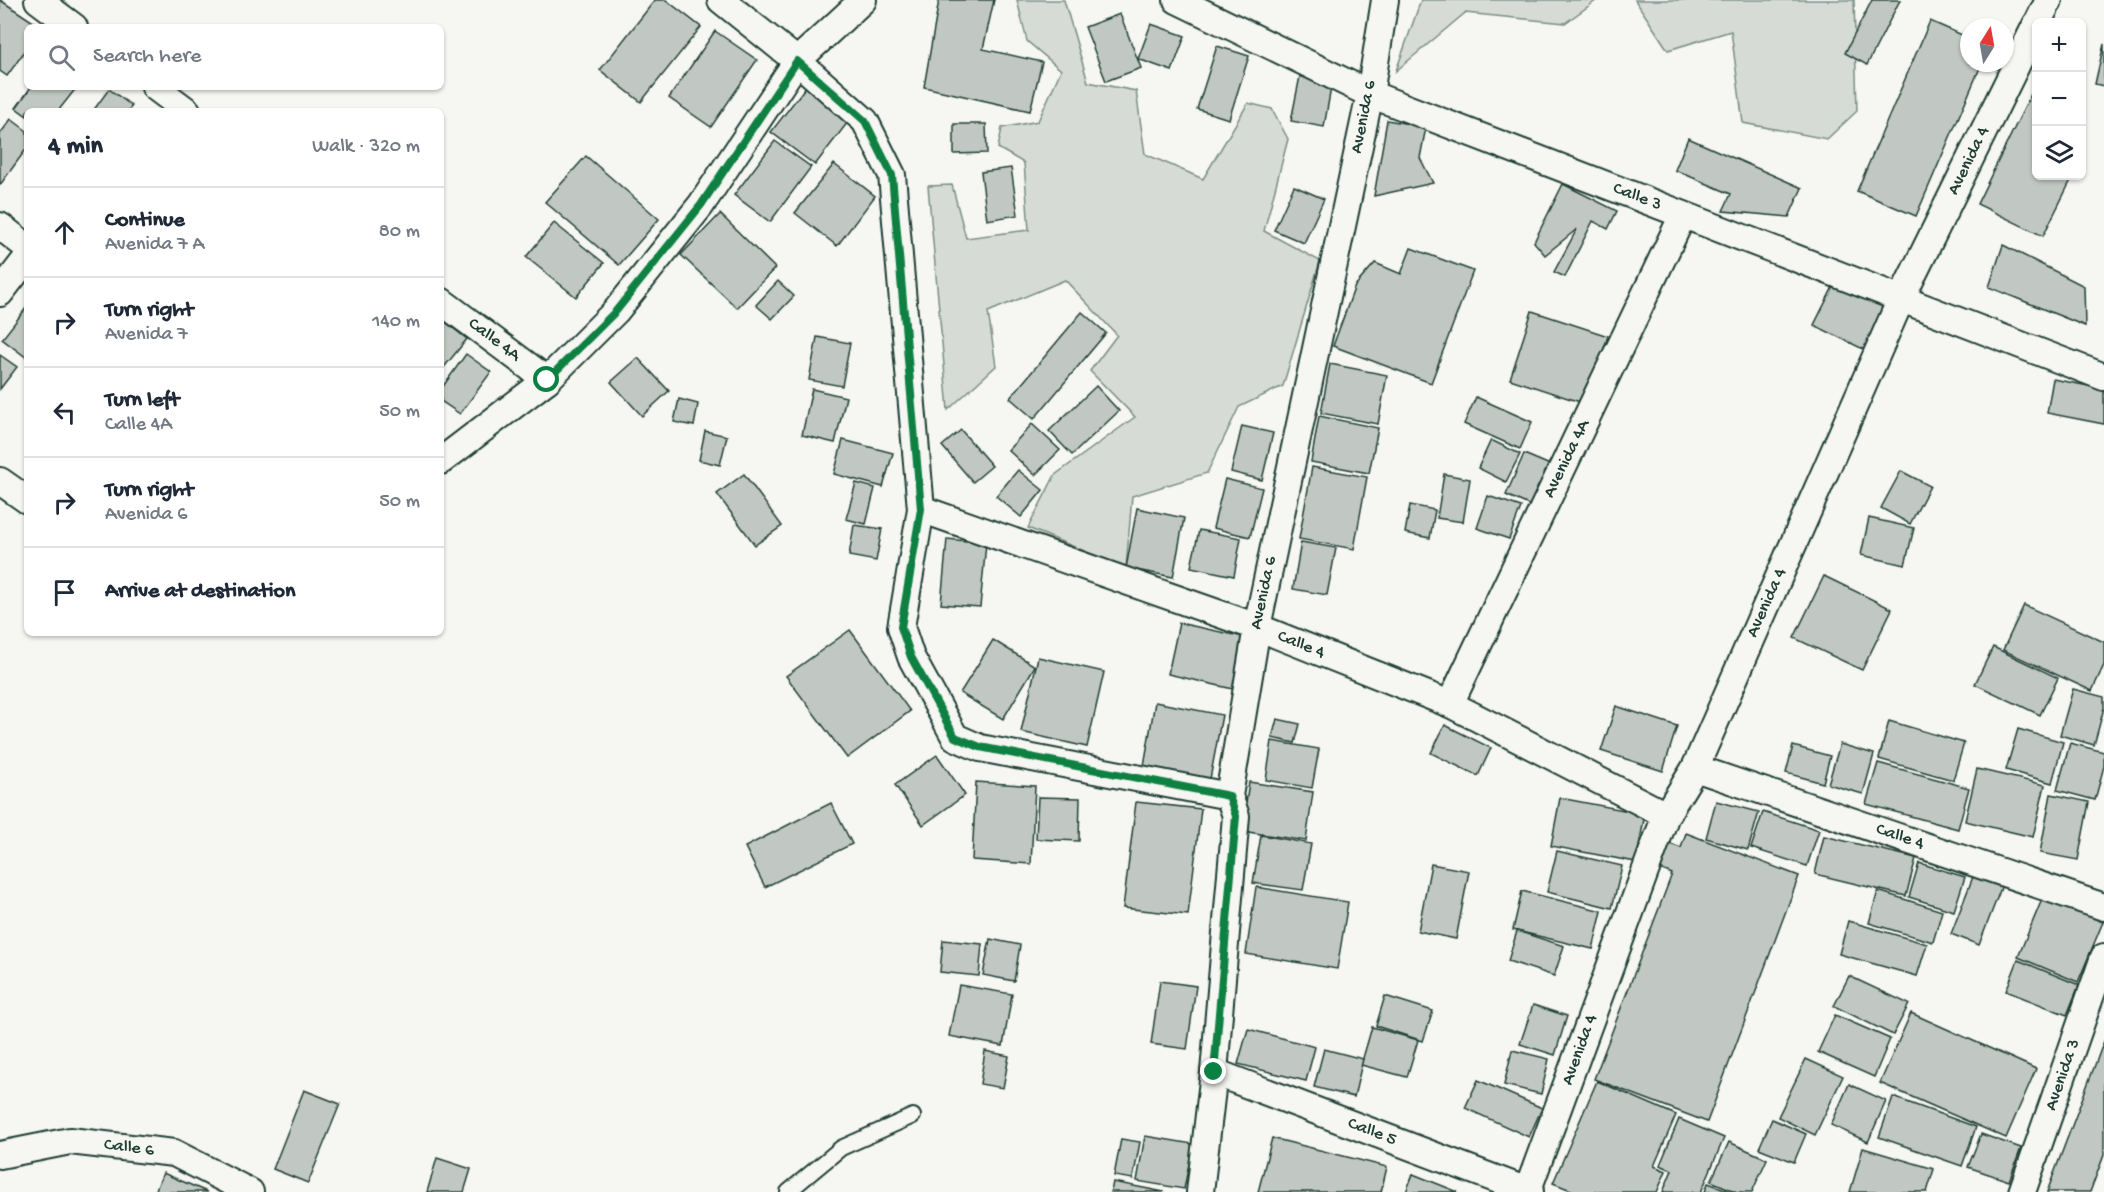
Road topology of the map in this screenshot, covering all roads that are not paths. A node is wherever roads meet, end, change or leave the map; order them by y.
1 (38, 0) edge
2 (721, 0) edge
3 (863, 0) edge
4 (1177, 0) edge
5 (1385, 0) edge
6 (2049, 0) edge
7 (2040, 18) edge
8 (70, 24) edge
9 (2032, 34) edge
10 (797, 61) junction
11 (1370, 94) junction
12 (156, 97) edge
13 (180, 108) edge
14 (1683, 215) junction
15 (0, 226) edge
16 (24, 245) edge
17 (24, 262) edge
18 (0, 293) edge
19 (1901, 298) junction
20 (444, 303) edge
21 (2104, 377) edge
22 (547, 380) junction
23 (444, 459) edge
24 (0, 481) edge
25 (24, 498) edge
26 (921, 509) junction
27 (1257, 627) junction
28 (1450, 704) junction
29 (1695, 768) junction
30 (1229, 796) junction
31 (1666, 815) junction
32 (2104, 907) edge
33 (2104, 957) edge
34 (1214, 1072) junction
35 (913, 1116) dead end
36 (0, 1155) edge
37 (240, 1190) edge
38 (788, 1192) edge
39 (1200, 1192) edge
40 (1528, 1192) edge
41 (2022, 1192) edge

1 - 8 street
2 - 10 street
3 - 10 street
4 - 11 street, Calle 3
5 - 11 street, Avenida 6
6 - 7 street, Avenida 4
9 - 19 street, Avenida 4
10 - 22 street
10 - 26 street
11 - 14 street, Calle 3
11 - 27 street, Avenida 6
12 - 13 street
14 - 19 street, Calle 3
14 - 28 street, Avenida 4A
15 - 16 street
17 - 18 street
19 - 21 street, Calle 3
19 - 29 street, Avenida 4
20 - 22 street, Calle 4A
22 - 23 street
24 - 25 street
26 - 27 street, Calle 4
26 - 30 street
27 - 28 street, Calle 4
27 - 30 street, Avenida 6
28 - 31 street, Calle 4
29 - 31 street, Avenida 4
29 - 32 street, Calle 4
30 - 34 street, Avenida 6
31 - 40 street, Avenida 4
33 - 41 street, Avenida 3
34 - 39 street, Avenida 6
34 - 40 street, Calle 5
35 - 38 lane
36 - 37 street, Calle 6

